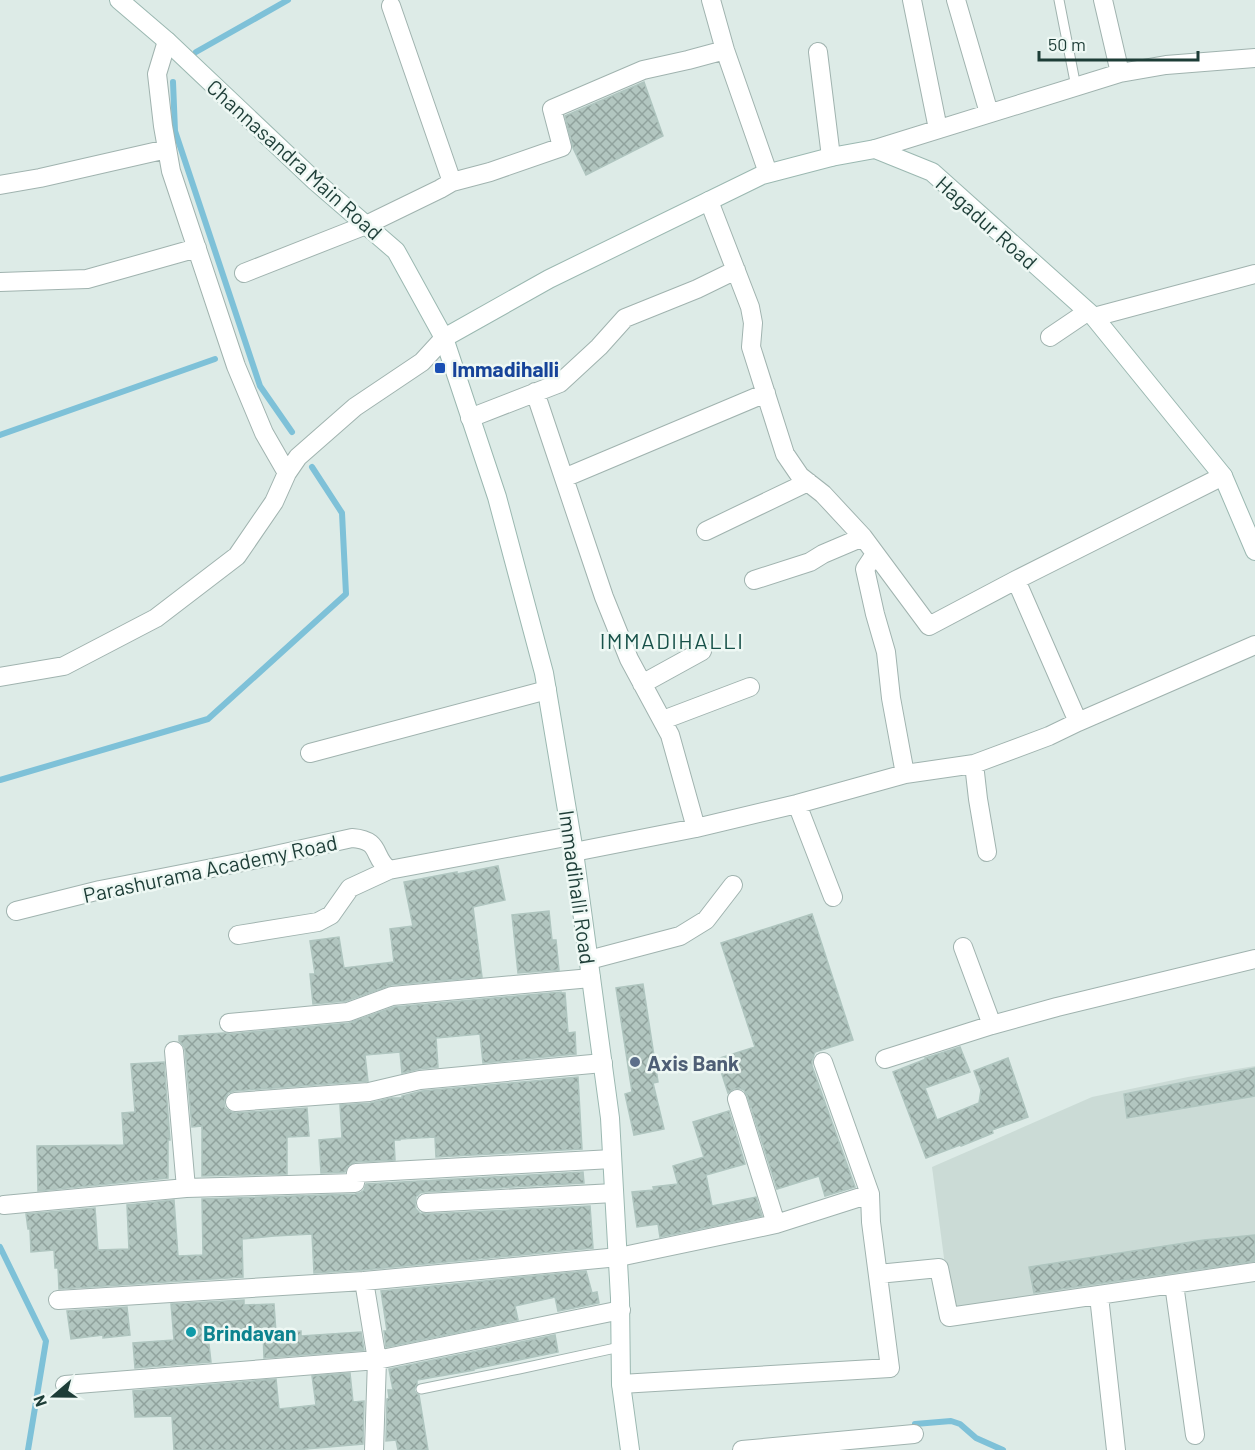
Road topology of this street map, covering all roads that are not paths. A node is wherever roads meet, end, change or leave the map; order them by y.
1 (119, 0) edge
2 (711, 0) edge
3 (912, 0) edge
4 (956, 0) edge
5 (1059, 0) edge
6 (1103, 0) edge
7 (391, 6) dead end
8 (167, 41) junction
9 (725, 50) junction
10 (818, 52) dead end
11 (1255, 58) edge
12 (1120, 73) junction
13 (1076, 87) junction
14 (989, 114) junction
15 (939, 129) junction
16 (167, 149) junction
17 (875, 149) junction
18 (831, 157) junction
19 (768, 173) junction
20 (452, 182) junction
21 (0, 185) edge
22 (709, 201) junction
23 (366, 225) junction
24 (197, 248) junction
25 (736, 270) junction
26 (244, 273) dead end
27 (1255, 274) edge
28 (0, 282) edge
29 (1090, 315) junction
30 (1050, 337) dead end
31 (444, 338) junction
32 (535, 392) junction
33 (766, 393) junction
34 (470, 418) junction
35 (287, 473) junction
36 (1223, 476) junction
37 (564, 478) junction
38 (808, 482) junction
39 (706, 531) dead end
40 (863, 537) junction
41 (1254, 545) edge
42 (875, 554) junction
43 (754, 580) dead end
44 (1016, 580) junction
45 (1255, 645) edge
46 (702, 651) dead end
47 (0, 677) edge
48 (642, 684) junction
49 (750, 687) dead end
50 (546, 690) junction
51 (663, 720) junction
52 (1078, 722) junction
53 (310, 753) dead end
54 (974, 764) junction
55 (905, 774) junction
56 (797, 804) junction
57 (696, 828) junction
58 (573, 844) junction
59 (987, 852) dead end
60 (389, 870) junction
61 (733, 885) dead end
62 (833, 897) dead end
63 (16, 911) dead end
64 (238, 935) dead end
65 (963, 947) dead end
66 (1255, 959) edge
67 (590, 969) junction
68 (229, 1023) dead end
69 (992, 1025) junction
70 (174, 1051) dead end
71 (885, 1059) dead end
72 (822, 1062) dead end
73 (603, 1063) junction
74 (737, 1100) dead end
75 (235, 1102) dead end
76 (612, 1159) junction
77 (186, 1188) junction
78 (614, 1193) junction
79 (870, 1194) junction
80 (426, 1203) dead end
81 (4, 1205) dead end
82 (776, 1224) junction
83 (618, 1257) junction
84 (1255, 1272) edge
85 (878, 1274) junction
86 (364, 1281) junction
87 (1174, 1284) junction
88 (1099, 1296) junction
89 (58, 1300) dead end
90 (621, 1310) junction
91 (620, 1347) junction
92 (377, 1360) junction
93 (621, 1384) junction
94 (65, 1385) dead end
95 (421, 1389) dead end
96 (914, 1434) dead end
97 (1196, 1435) dead end
98 (368, 1450) edge
99 (630, 1450) edge
100 (742, 1450) edge
101 (1116, 1450) edge

1 - 8 street, Channasandra Main Road
2 - 9 street
3 - 15 street
4 - 14 street
5 - 13 lane
6 - 12 street
7 - 20 street
8 - 16 street
8 - 23 street, Channasandra Main Road
9 - 19 street
9 - 20 street
10 - 18 street
11 - 12 street
12 - 13 street
13 - 14 street
14 - 15 street
15 - 17 street
16 - 21 street
16 - 24 street
17 - 18 street
17 - 29 street, Hagadur Road
18 - 19 street
19 - 22 street
20 - 23 street
22 - 25 street
22 - 31 street
23 - 26 street
23 - 31 street, Channasandra Main Road
24 - 28 street
24 - 35 street
25 - 32 street
25 - 33 street
27 - 29 street
29 - 30 street
29 - 36 street, Hagadur Road
31 - 34 street, Immadihalli Road
31 - 35 street
32 - 34 street
32 - 37 street
33 - 37 street
33 - 38 street
34 - 50 street, Immadihalli Road
35 - 47 street
36 - 41 street, Hagadur Road
36 - 44 street
37 - 48 street
38 - 39 street
38 - 40 street
40 - 42 street
40 - 43 street
42 - 44 street
42 - 55 street
44 - 52 street
45 - 52 street
46 - 48 street
48 - 51 street
49 - 51 street
50 - 53 street
50 - 58 street, Immadihalli Road
51 - 57 street
52 - 54 street
54 - 55 street
54 - 59 street
55 - 56 street
56 - 57 street
56 - 62 street
57 - 58 street
58 - 60 street
58 - 67 street, Immadihalli Road
60 - 63 street, Parashurama Academy Road
60 - 64 street
61 - 67 street
65 - 69 street
66 - 69 street
67 - 68 street
67 - 73 street, Immadihalli Road
69 - 71 street
70 - 77 street
72 - 79 street
73 - 75 street
73 - 76 street, Immadihalli Road
74 - 82 street
76 - 77 street
76 - 78 street, Immadihalli Road
77 - 81 street
78 - 80 street
78 - 83 street, Immadihalli Road
79 - 82 street
79 - 85 street
82 - 83 street
83 - 86 street
83 - 90 street, Immadihalli Road
84 - 87 street
85 - 88 street
85 - 93 street
86 - 89 street
86 - 92 street
87 - 88 street
87 - 97 street
88 - 101 street
90 - 91 street, Immadihalli Road
90 - 92 street
91 - 93 street, Immadihalli Road
91 - 95 lane
92 - 94 street
92 - 98 street
93 - 99 street, Immadihalli Road
96 - 100 street

